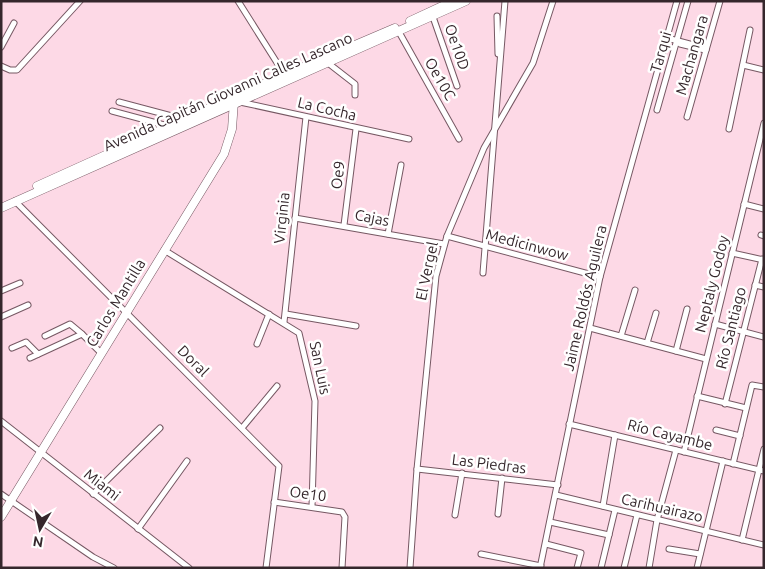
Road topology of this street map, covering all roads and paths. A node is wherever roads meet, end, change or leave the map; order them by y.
1 (80, 1) edge
2 (238, 1) edge
3 (453, 1) edge
4 (466, 1) edge
5 (505, 1) edge
6 (554, 1) edge
7 (677, 1) edge
8 (688, 1) edge
9 (720, 1) edge
10 (496, 16) dead end
11 (433, 17) junction
12 (14, 23) dead end
13 (750, 30) dead end
14 (399, 32) junction
15 (667, 38) junction
16 (677, 41) junction
17 (1, 47) edge
18 (706, 50) junction
19 (328, 63) junction
20 (743, 65) junction
21 (1, 66) edge
22 (764, 70) edge
23 (286, 77) junction
24 (457, 86) dead end
25 (355, 95) dead end
26 (236, 101) junction
27 (119, 102) dead end
28 (657, 110) dead end
29 (112, 111) dead end
30 (306, 117) junction
31 (687, 117) dead end
32 (183, 120) junction
33 (499, 122) junction
34 (764, 123) edge
35 (168, 126) junction
36 (356, 129) junction
37 (729, 129) dead end
38 (459, 139) dead end
39 (409, 140) dead end
40 (761, 144) edge
41 (401, 165) dead end
42 (15, 201) junction
43 (1, 202) edge
44 (744, 204) junction
45 (1, 208) edge
46 (764, 209) edge
47 (295, 218) junction
48 (344, 225) junction
49 (388, 234) junction
50 (447, 236) junction
51 (444, 244) junction
52 (164, 250) junction
53 (732, 254) junction
54 (763, 259) edge
55 (483, 273) dead end
56 (600, 277) junction
57 (20, 283) dead end
58 (755, 285) junction
59 (764, 287) edge
60 (635, 290) dead end
61 (1, 291) edge
62 (28, 305) dead end
63 (688, 309) dead end
64 (126, 312) junction
65 (656, 313) dead end
66 (269, 314) junction
67 (286, 314) junction
68 (1, 317) edge
69 (284, 322) junction
70 (715, 324) junction
71 (356, 326) dead end
72 (590, 328) junction
73 (743, 332) junction
74 (82, 334) junction
75 (45, 336) dead end
76 (621, 336) junction
77 (764, 337) edge
78 (647, 343) junction
79 (257, 344) dead end
80 (12, 348) dead end
81 (676, 351) junction
82 (101, 353) junction
83 (38, 354) junction
84 (30, 358) dead end
85 (706, 360) junction
86 (277, 386) dead end
87 (764, 387) edge
88 (697, 396) junction
89 (725, 404) junction
90 (746, 408) junction
91 (1, 421) edge
92 (570, 424) junction
93 (160, 428) dead end
94 (242, 428) junction
95 (716, 430) dead end
96 (616, 435) junction
97 (740, 436) junction
98 (764, 449) edge
99 (676, 450) junction
100 (684, 452) junction
101 (40, 454) junction
102 (186, 460) dead end
103 (723, 461) junction
104 (733, 464) junction
105 (417, 469) junction
106 (761, 471) edge
107 (462, 473) junction
108 (502, 478) junction
109 (558, 485) junction
110 (1, 494) edge
111 (93, 494) junction
112 (556, 495) junction
113 (11, 502) junction
114 (274, 502) junction
115 (312, 506) junction
116 (602, 506) junction
117 (615, 510) junction
118 (498, 514) dead end
119 (637, 515) junction
120 (455, 516) dead end
121 (1, 517) edge
122 (658, 520) junction
123 (550, 522) junction
124 (138, 529) junction
125 (706, 531) junction
126 (609, 535) junction
127 (742, 540) junction
128 (546, 544) junction
129 (764, 545) edge
130 (669, 549) dead end
131 (481, 554) dead end
132 (700, 554) junction
133 (540, 567) edge
134 (114, 568) edge
135 (189, 568) edge
136 (266, 568) edge
137 (342, 568) edge
138 (410, 568) edge
139 (577, 568) edge
140 (601, 568) edge
141 (624, 568) edge
142 (649, 568) edge
143 (697, 568) edge

1 - 21 street
2 - 23 street
3 - 23 main road, Avenida Capitán Giovanni Calles Lascano
4 - 11 main road, Avenida Capitán Giovanni Calles Lascano
5 - 55 street
6 - 33 street, El Vergel
7 - 15 street, Jaime Roldós Aguilera
8 - 16 street, Tarqui
9 - 18 street, Machangara
10 - 33 street
11 - 14 main road, Avenida Capitán Giovanni Calles Lascano
11 - 24 street, Oe10D
12 - 17 street
13 - 20 street
14 - 19 main road, Avenida Capitán Giovanni Calles Lascano
14 - 38 street, Oe10C
15 - 16 street
15 - 56 street, Jaime Roldós Aguilera
16 - 18 street
16 - 28 street, Tarqui
18 - 31 street, Machangara
19 - 23 main road, Avenida Capitán Giovanni Calles Lascano
19 - 25 street
20 - 22 street
20 - 37 street
23 - 26 main road, Avenida Capitán Giovanni Calles Lascano
26 - 30 street, La Cocha
26 - 32 main road, Avenida Capitán Giovanni Calles Lascano
26 - 42 main road, Avenida Capitán Giovanni Calles Lascano
26 - 52 main road, Carlos Mantilla
27 - 32 street
29 - 35 street
30 - 36 street, La Cocha
30 - 47 street, Virginia
32 - 35 main road, Avenida Capitán Giovanni Calles Lascano
33 - 50 street, El Vergel
34 - 40 street, Neptaly Godoy
35 - 43 main road, Avenida Capitán Giovanni Calles Lascano
36 - 39 street, La Cocha
36 - 48 street, Oe9
40 - 44 street, Neptaly Godoy
41 - 49 street
42 - 45 main road, Avenida Capitán Giovanni Calles Lascano
42 - 64 street, Doral
44 - 46 street
44 - 53 street, Neptaly Godoy
47 - 48 street, Cajas
47 - 67 street, Virginia
48 - 49 street, Cajas
49 - 51 street, Cajas
50 - 51 street, El Vergel
50 - 56 street, Medicinwow
51 - 105 street, El Vergel
52 - 64 main road, Carlos Mantilla
52 - 66 street, San Luis
53 - 54 street
53 - 70 street, Neptaly Godoy
54 - 58 street, Río Santiago
56 - 72 street, Jaime Roldós Aguilera
57 - 61 street
58 - 59 street
58 - 73 street, Río Santiago
60 - 76 street
62 - 68 street
63 - 81 street
64 - 82 main road, Carlos Mantilla
64 - 94 street, Doral
65 - 78 street
66 - 69 street, San Luis
66 - 79 street
67 - 69 street, Virginia
67 - 71 street
69 - 115 street, San Luis
70 - 73 street
70 - 85 street, Neptaly Godoy
72 - 76 street
72 - 92 street, Jaime Roldós Aguilera
73 - 77 street
73 - 89 street, Río Santiago
74 - 75 street
74 - 82 street
74 - 83 street
76 - 78 street
78 - 81 street
80 - 83 street
81 - 85 street
82 - 101 main road, Carlos Mantilla
83 - 84 street
85 - 88 street, Neptaly Godoy
86 - 94 street
87 - 90 street
88 - 89 street
88 - 100 street, Neptaly Godoy
89 - 90 street
90 - 97 street
91 - 101 street, Miami
92 - 96 street, Río Cayambe
92 - 109 street, Jaime Roldós Aguilera
93 - 111 street
94 - 114 street, Doral
95 - 97 street
96 - 99 street, Río Cayambe
96 - 116 street
97 - 104 street
98 - 106 street
99 - 100 street, Río Cayambe
99 - 122 street
100 - 103 street, Río Cayambe
101 - 111 street, Miami
101 - 113 main road, Carlos Mantilla
102 - 124 street
103 - 104 street, Río Cayambe
103 - 125 street
104 - 106 street, Río Cayambe
105 - 107 street, Las Piedras
105 - 138 street, El Vergel
106 - 127 street
107 - 108 street, Las Piedras
107 - 120 street
108 - 109 street, Las Piedras
108 - 118 street
109 - 112 street, Jaime Roldós Aguilera
110 - 113 street
111 - 124 street, Miami
112 - 116 street, Carihuairazo
112 - 123 street, Jaime Roldós Aguilera
113 - 121 main road, Carlos Mantilla
113 - 134 street
114 - 115 street, Oe10
114 - 136 street, Doral
115 - 137 street, Oe10
116 - 117 street, Carihuairazo
117 - 119 street, Carihuairazo
117 - 126 street
119 - 122 street, Carihuairazo
119 - 141 street
122 - 125 street, Carihuairazo
122 - 142 street
123 - 126 street
123 - 128 street, Jaime Roldós Aguilera
124 - 135 street, Miami
125 - 127 street, Carihuairazo
125 - 132 street
126 - 140 street
127 - 129 street, Carihuairazo
128 - 133 street, Jaime Roldós Aguilera
128 - 139 street
130 - 132 street
131 - 133 street
132 - 143 street

